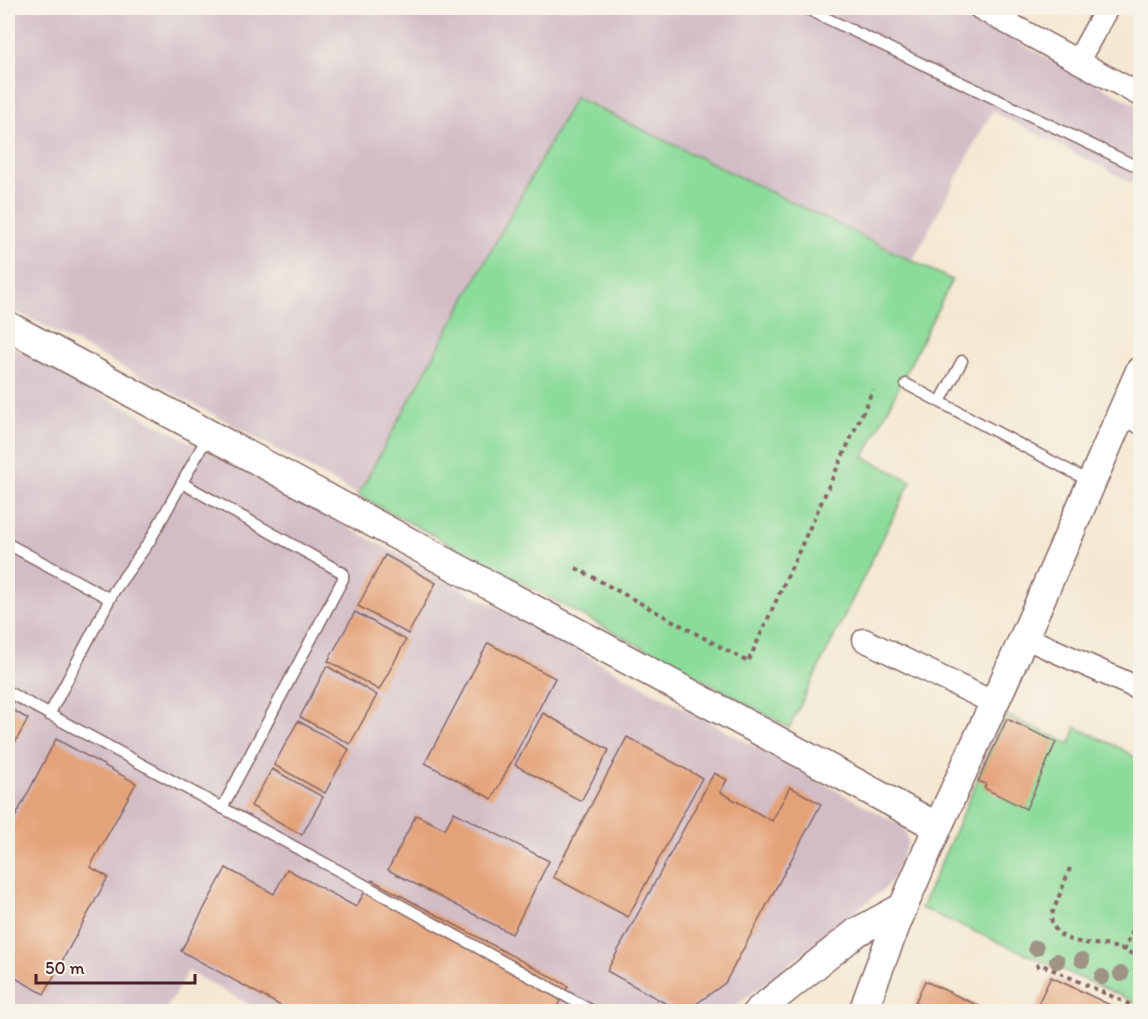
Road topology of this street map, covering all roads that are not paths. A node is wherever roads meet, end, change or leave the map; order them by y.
1 (805, 8) edge
2 (980, 8) edge
3 (1107, 8) edge
4 (1078, 61) junction
5 (1140, 95) edge
6 (1140, 168) edge
7 (8, 326) edge
8 (962, 361) dead end
9 (1140, 371) edge
10 (906, 384) dead end
11 (940, 402) junction
12 (1130, 424) edge
13 (209, 434) junction
14 (1091, 482) junction
15 (182, 483) junction
16 (8, 544) edge
17 (110, 599) junction
18 (1024, 637) junction
19 (864, 640) dead end
20 (1140, 688) edge
21 (8, 692) edge
22 (994, 703) junction
23 (49, 715) junction
24 (222, 808) junction
25 (936, 826) junction
26 (903, 907) junction
27 (594, 1011) edge
28 (757, 1011) edge
29 (863, 1011) edge

1 - 6 lane
2 - 4 street
3 - 4 street
4 - 5 street
7 - 13 street
8 - 11 lane
9 - 12 street
10 - 11 lane
11 - 14 lane
12 - 14 street
13 - 15 lane
13 - 25 street
14 - 18 street
15 - 17 lane
15 - 24 lane
16 - 17 lane
17 - 23 lane
18 - 20 street
18 - 22 street
19 - 22 street
21 - 23 lane
22 - 25 street
23 - 24 lane
24 - 27 lane
25 - 26 street
26 - 28 street
26 - 29 street

